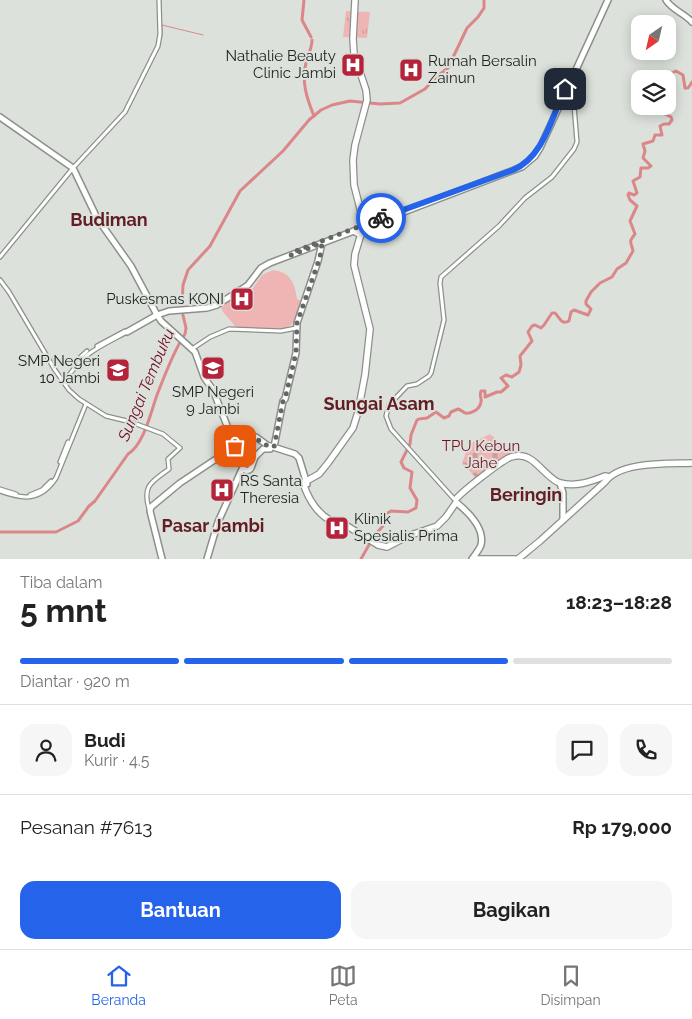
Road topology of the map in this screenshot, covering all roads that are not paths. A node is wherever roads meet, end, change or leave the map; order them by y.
1 (159, 0) edge
2 (357, 0) edge
3 (607, 0) edge
4 (666, 0) edge
5 (692, 22) edge
6 (570, 79) junction
7 (0, 117) edge
8 (73, 168) junction
9 (365, 225) junction
10 (354, 231) junction
11 (361, 235) junction
12 (322, 243) junction
13 (291, 254) junction
14 (0, 257) edge
15 (0, 280) edge
16 (236, 291) junction
17 (157, 314) junction
18 (296, 328) junction
19 (128, 331) joint
20 (192, 349) junction
21 (63, 382) junction
22 (85, 404) junction
23 (235, 446) junction
24 (266, 447) junction
25 (276, 448) junction
26 (692, 463) edge
27 (243, 468) junction
28 (609, 477) junction
29 (560, 483) junction
30 (305, 484) junction
31 (0, 490) edge
32 (455, 501) junction
33 (150, 509) junction
34 (566, 514) junction
35 (477, 551) junction
36 (481, 558) edge
37 (162, 559) edge
38 (206, 559) edge
39 (473, 559) edge
40 (517, 559) edge

1 - 8 street
2 - 9 highway
3 - 6 main road
4 - 5 main road
6 - 9 main road
6 - 32 street
7 - 8 main road
8 - 14 street
8 - 17 main road
9 - 10 main road
9 - 11 highway
9 - 13 main road
9 - 30 highway
10 - 11 highway
10 - 12 main road
11 - 30 highway
12 - 13 main road
12 - 18 main road
13 - 16 main road
15 - 21 street
16 - 17 main road
16 - 17 main road
17 - 19 main road
17 - 20 main road
18 - 20 street
18 - 25 main road
19 - 21 street
20 - 23 main road
21 - 22 street
22 - 31 street
22 - 31 street
22 - 33 street
23 - 24 main road
23 - 27 main road
23 - 33 main road
24 - 25 main road
24 - 27 main road
24 - 30 main road
25 - 30 main road
26 - 28 highway
27 - 38 main road
28 - 29 highway
28 - 34 highway
29 - 32 highway
29 - 34 main road
30 - 32 highway
32 - 35 main road
33 - 37 main road
34 - 40 highway
35 - 36 main road
35 - 39 main road
36 - 39 highway
36 - 40 highway

